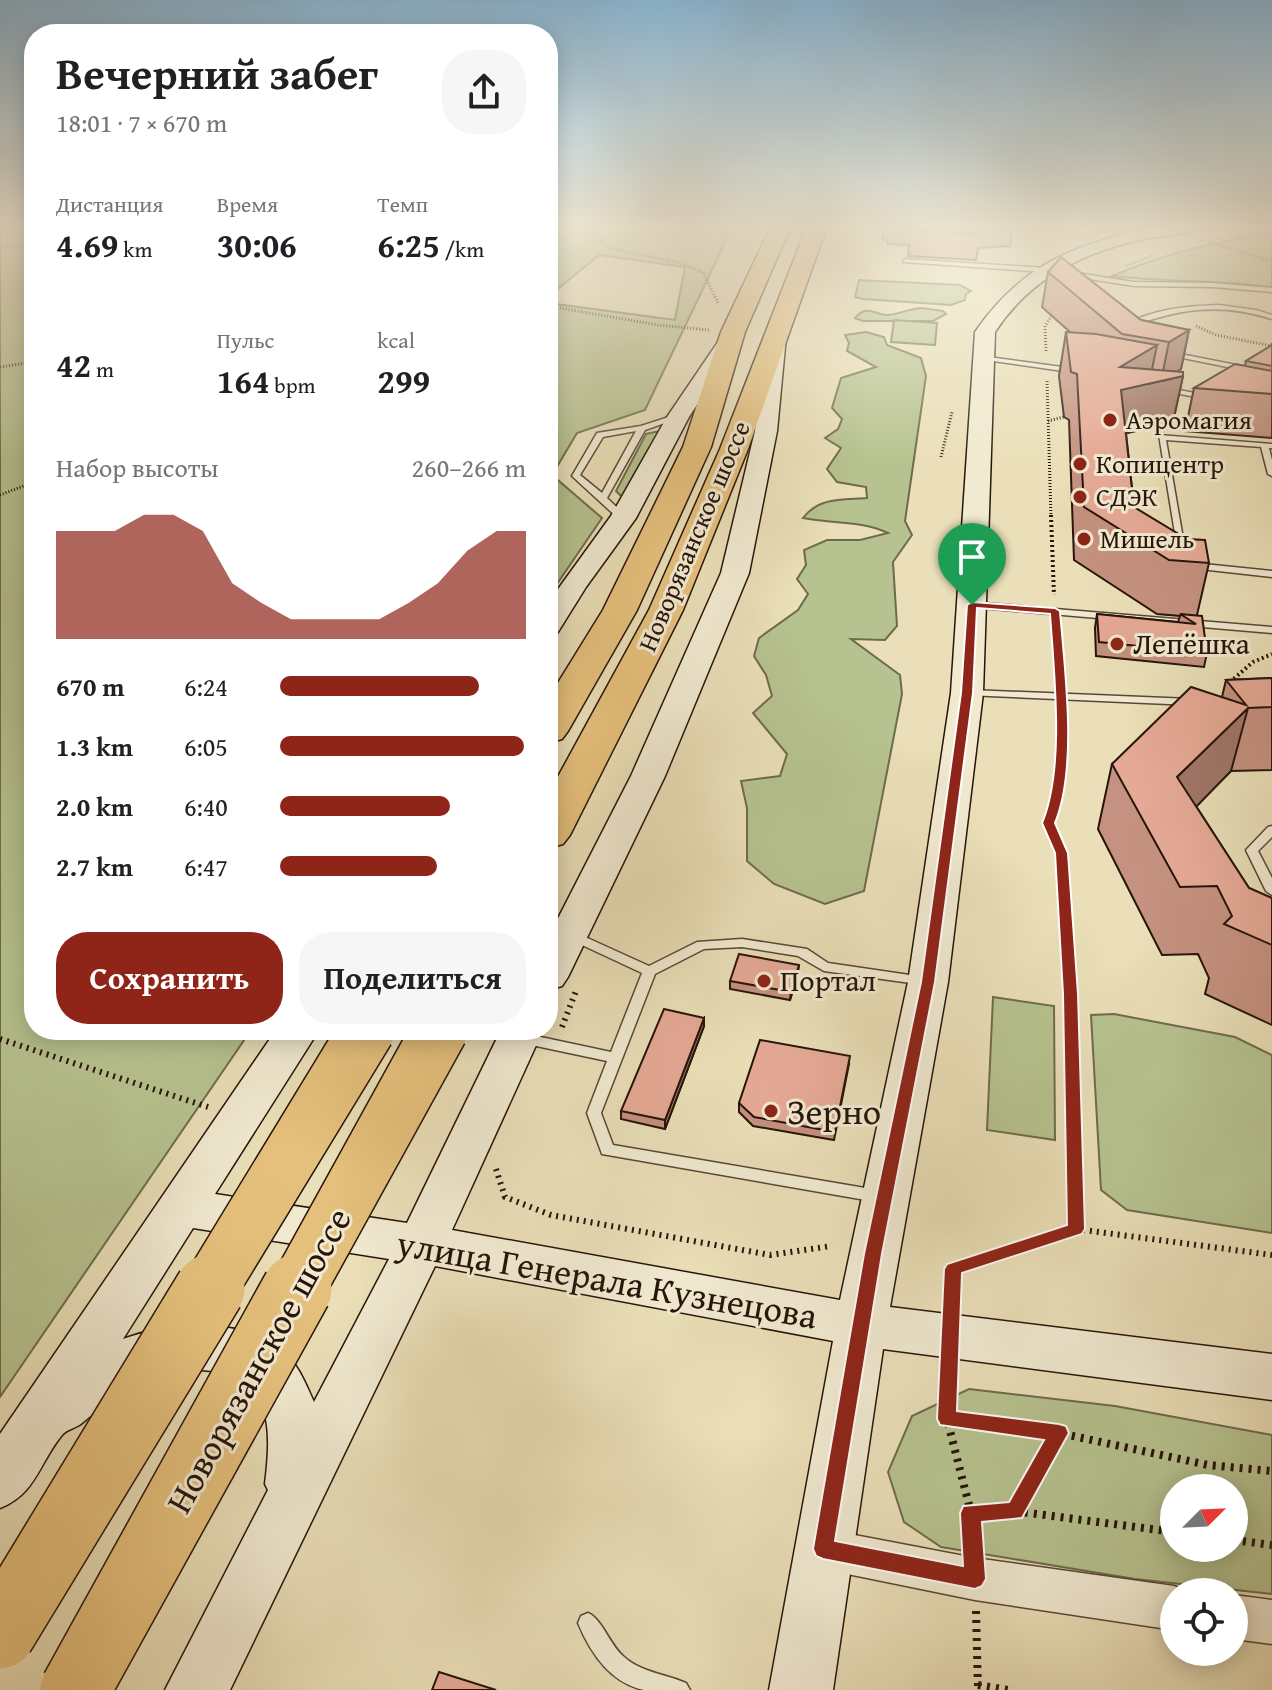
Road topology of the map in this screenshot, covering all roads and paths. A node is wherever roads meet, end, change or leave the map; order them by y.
1 (718, 305) edge
2 (746, 305) edge
3 (788, 305) edge
4 (1005, 305) edge
5 (1063, 305) edge
6 (558, 308) edge
7 (1272, 317) edge
8 (1143, 318) junction
9 (1243, 330) dead end
10 (732, 335) junction
11 (776, 336) junction
12 (1233, 336) junction
13 (1133, 339) edge
14 (1272, 346) edge
15 (1154, 351) edge
16 (981, 358) junction
17 (24, 363) edge
18 (1046, 364) junction
19 (0, 367) edge
20 (1090, 373) edge
21 (1243, 378) edge
22 (1149, 386) edge
23 (1213, 398) edge
24 (952, 412) dead end
25 (678, 417) junction
26 (632, 442) junction
27 (1268, 445) edge
28 (941, 457) dead end
29 (1272, 474) edge
30 (24, 486) edge
31 (0, 495) edge
32 (603, 498) junction
33 (623, 518) junction
34 (1272, 574) edge
35 (972, 605) junction
36 (558, 610) edge
37 (1055, 611) junction
38 (1272, 630) edge
39 (1272, 654) edge
40 (967, 693) junction
41 (1061, 696) junction
42 (1232, 701) joint
43 (558, 714) edge
44 (558, 816) edge
45 (1272, 830) edge
46 (1272, 891) edge
47 (570, 933) junction
48 (558, 957) edge
49 (649, 971) junction
50 (928, 982) junction
51 (0, 1039) edge
52 (291, 1040) edge
53 (361, 1040) edge
54 (434, 1040) edge
55 (517, 1040) edge
56 (544, 1040) edge
57 (616, 1058) junction
58 (214, 1109) dead end
59 (495, 1167) dead end
60 (886, 1197) junction
61 (181, 1208) junction
62 (1076, 1229) junction
63 (421, 1244) junction
64 (831, 1246) dead end
65 (1272, 1255) edge
66 (861, 1325) junction
67 (948, 1337) junction
68 (1272, 1377) edge
69 (947, 1419) junction
70 (1059, 1433) junction
71 (13, 1461) edge
72 (1272, 1471) edge
73 (291, 1502) junction
74 (1014, 1511) junction
75 (971, 1513) junction
76 (1160, 1530) edge
77 (1248, 1542) edge
78 (1272, 1545) edge
79 (823, 1549) junction
80 (975, 1579) junction
81 (1160, 1606) edge
82 (1248, 1619) edge
83 (1272, 1622) edge
84 (588, 1623) dead end
85 (0, 1634) edge
86 (978, 1688) edge
87 (75, 1690) edge
88 (197, 1690) edge
89 (679, 1690) edge
90 (801, 1690) edge
91 (1008, 1690) edge

1 - 10 path
2 - 10 highway, Новорязанское шоссе
3 - 11 highway, Новорязанское шоссе
4 - 16 main road
5 - 18 path
6 - 10 path
7 - 8 lane
8 - 12 path
8 - 13 lane
9 - 12 path
10 - 25 main road
10 - 43 highway, Новорязанское шоссе
11 - 44 highway, Новорязанское шоссе
11 - 47 main road
12 - 14 path
15 - 21 lane
16 - 18 lane
16 - 35 main road
17 - 19 path
18 - 20 lane
18 - 37 path
22 - 23 lane
24 - 28 path
25 - 26 lane
25 - 33 main road
26 - 32 lane
26 - 32 lane
27 - 29 lane
27 - 34 lane
30 - 31 path
32 - 33 lane
33 - 36 main road
35 - 37 lane
35 - 40 main road
37 - 38 lane
37 - 41 path
39 - 42 path
40 - 41 lane
40 - 50 main road
41 - 42 lane
41 - 62 path
45 - 46 lane
47 - 48 main road
47 - 49 lane
49 - 50 lane
49 - 57 lane
50 - 60 main road
51 - 58 path
52 - 61 main road
53 - 85 highway, bridge
54 - 87 highway, Новорязанское шоссе, bridge
55 - 63 main road
56 - 57 lane
57 - 60 lane
59 - 64 path
60 - 66 main road
61 - 63 main road, улица Генерала Кузнецова
61 - 71 main road
62 - 65 path
62 - 67 path
63 - 66 main road, улица Генерала Кузнецова
63 - 73 main road
66 - 67 main road, улица Генерала Кузнецова
66 - 79 main road
67 - 68 main road, улица Генерала Кузнецова
67 - 69 path
69 - 70 path
69 - 75 path
70 - 72 path
70 - 74 path
71 - 73 main road
73 - 88 main road
74 - 75 path
74 - 76 path
75 - 80 path
77 - 78 path
79 - 80 street
79 - 90 main road
80 - 81 street
80 - 86 path
82 - 83 street
84 - 89 lane
86 - 91 path

